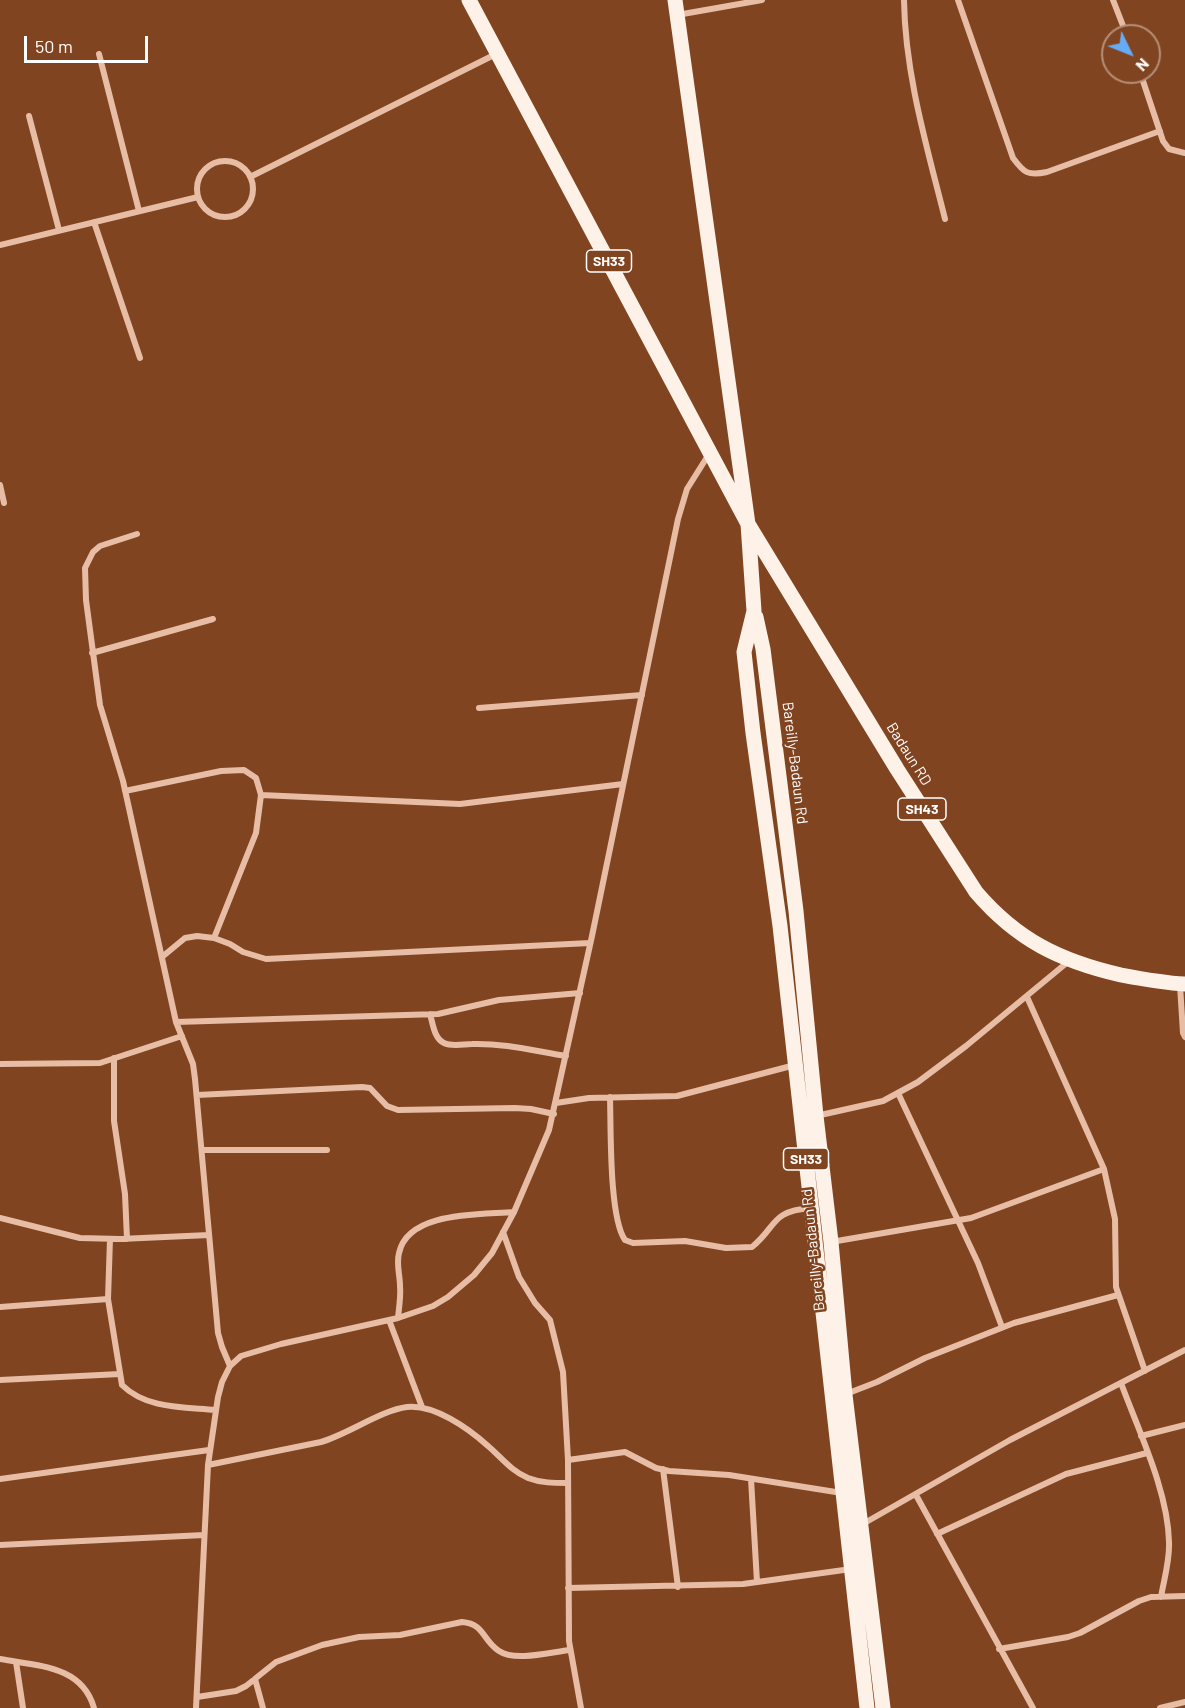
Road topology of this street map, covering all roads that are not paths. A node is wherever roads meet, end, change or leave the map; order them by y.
1 (469, 0) edge
2 (762, 0) edge
3 (904, 0) edge
4 (958, 0) edge
5 (1113, 0) edge
6 (676, 8) edge
7 (1122, 24) edge
8 (498, 53) junction
9 (99, 54) dead end
10 (1144, 84) edge
11 (29, 116) dead end
12 (1160, 131) junction
13 (1185, 153) edge
14 (250, 177) junction
15 (198, 197) junction
16 (139, 211) junction
17 (945, 219) dead end
18 (94, 222) junction
19 (59, 230) junction
20 (0, 245) edge
21 (140, 358) dead end
22 (709, 454) junction
23 (0, 485) edge
24 (4, 503) dead end
25 (748, 524) junction
26 (138, 534) dead end
27 (754, 611) junction
28 (213, 619) dead end
29 (92, 653) junction
30 (642, 695) junction
31 (479, 708) dead end
32 (623, 784) junction
33 (125, 791) junction
34 (261, 795) junction
35 (214, 938) junction
36 (590, 943) junction
37 (162, 957) junction
38 (1069, 961) junction
39 (1183, 984) edge
40 (580, 993) junction
41 (1027, 997) junction
42 (430, 1014) junction
43 (176, 1022) junction
44 (182, 1036) junction
45 (1185, 1037) edge
46 (566, 1056) junction
47 (114, 1058) junction
48 (0, 1064) edge
49 (796, 1065) junction
50 (898, 1093) junction
51 (197, 1095) junction
52 (610, 1097) junction
53 (556, 1103) junction
54 (554, 1114) junction
55 (816, 1116) junction
56 (202, 1150) junction
57 (327, 1150) dead end
58 (1104, 1169) junction
59 (812, 1208) junction
60 (514, 1212) junction
61 (0, 1218) edge
62 (958, 1221) junction
63 (503, 1232) junction
64 (209, 1235) junction
65 (110, 1239) junction
66 (127, 1239) junction
67 (831, 1242) junction
68 (1118, 1295) junction
69 (108, 1299) junction
70 (0, 1308) edge
71 (398, 1318) junction
72 (389, 1320) junction
73 (1002, 1327) junction
74 (1185, 1350) edge
75 (230, 1366) junction
76 (1145, 1371) junction
77 (120, 1374) junction
78 (0, 1380) edge
79 (1121, 1383) junction
80 (845, 1395) junction
81 (422, 1407) junction
82 (215, 1410) junction
83 (1185, 1425) edge
84 (1141, 1436) junction
85 (209, 1450) junction
86 (1147, 1454) junction
87 (568, 1460) junction
88 (208, 1465) junction
89 (663, 1469) junction
90 (0, 1479) edge
91 (751, 1479) junction
92 (568, 1483) junction
93 (843, 1493) junction
94 (916, 1495) junction
95 (861, 1524) junction
96 (847, 1532) junction
97 (204, 1534) junction
98 (937, 1534) junction
99 (0, 1545) edge
100 (851, 1569) junction
101 (757, 1582) junction
102 (678, 1587) junction
103 (568, 1588) junction
104 (1185, 1596) edge
105 (1161, 1597) junction
106 (999, 1649) junction
107 (570, 1650) junction
108 (0, 1659) edge
109 (16, 1662) junction
110 (255, 1679) junction
111 (197, 1697) junction
112 (1185, 1702) edge
113 (23, 1708) edge
114 (94, 1708) edge
115 (196, 1708) edge
116 (263, 1708) edge
117 (581, 1708) edge
118 (867, 1708) edge
119 (883, 1708) edge
120 (1033, 1708) edge
121 (1163, 1708) edge

1 - 8 main road, SH33
2 - 6 street
3 - 17 street
4 - 12 street
5 - 7 street
6 - 25 main road, SH33
8 - 14 street
8 - 22 main road, SH33
9 - 16 street
10 - 12 street
11 - 19 street
12 - 13 street
14 - 15 street
14 - 15 street
15 - 16 street
16 - 18 street
18 - 19 street
18 - 21 street
19 - 20 street
22 - 25 main road, SH33
22 - 30 street
23 - 24 street
25 - 27 main road, SH33
25 - 38 main road, Badaun RD / SH43
26 - 29 street
27 - 49 main road, SH33
27 - 55 main road, Bareilly-Badaun Rd / SH33
28 - 29 street
29 - 33 street
30 - 31 street
30 - 32 street
32 - 34 street
32 - 36 street
33 - 34 street
33 - 37 street
34 - 35 street
35 - 36 street
35 - 37 street
36 - 40 street
37 - 43 street
38 - 39 main road, Badaun RD / SH43
38 - 41 street
39 - 45 street
40 - 42 street
40 - 46 street
41 - 50 street
41 - 58 street
42 - 43 street
42 - 46 street
43 - 44 street
44 - 47 street
44 - 51 street
46 - 53 street
47 - 48 street
47 - 66 street
49 - 52 street
49 - 59 main road, SH33
50 - 55 street
50 - 62 street
51 - 54 street
51 - 56 street
52 - 53 street
52 - 59 street
53 - 54 street
54 - 60 street
55 - 67 main road, Bareilly-Badaun Rd / SH33
56 - 57 street
56 - 64 street
58 - 62 street
58 - 68 street
59 - 93 main road, SH33
60 - 63 street
60 - 71 street
61 - 65 street
62 - 67 street
62 - 73 street
63 - 71 street
63 - 87 street
64 - 66 street
64 - 75 street
65 - 66 street
65 - 69 street
67 - 80 main road, Bareilly-Badaun Rd / SH33
68 - 73 street
68 - 76 street
69 - 70 street
69 - 77 street
71 - 72 street
72 - 75 street
72 - 81 street
73 - 80 street
74 - 76 street
75 - 82 street
76 - 79 street
77 - 78 street
77 - 82 street
79 - 84 street
79 - 94 street
80 - 95 main road, Bareilly-Badaun Rd / SH33
81 - 88 street
81 - 92 street
82 - 85 street
83 - 84 street
84 - 86 street
85 - 88 street
85 - 90 street
86 - 98 street
86 - 105 street
87 - 89 street
87 - 92 street
88 - 97 street
89 - 91 street
89 - 102 street
91 - 93 street
91 - 101 street
92 - 103 street
93 - 96 main road, SH33
94 - 95 street
94 - 98 street
95 - 96 street
95 - 119 main road, Bareilly-Badaun Rd / SH33
96 - 100 main road, SH33
97 - 99 street
97 - 111 street
98 - 106 street
100 - 101 street
100 - 118 main road, SH33
101 - 102 street
102 - 103 street
103 - 107 street
104 - 105 street
105 - 106 street
106 - 120 street
107 - 110 street
107 - 117 street
108 - 109 street
109 - 113 street
109 - 114 street
110 - 111 street
110 - 116 street
111 - 115 street
112 - 121 street

